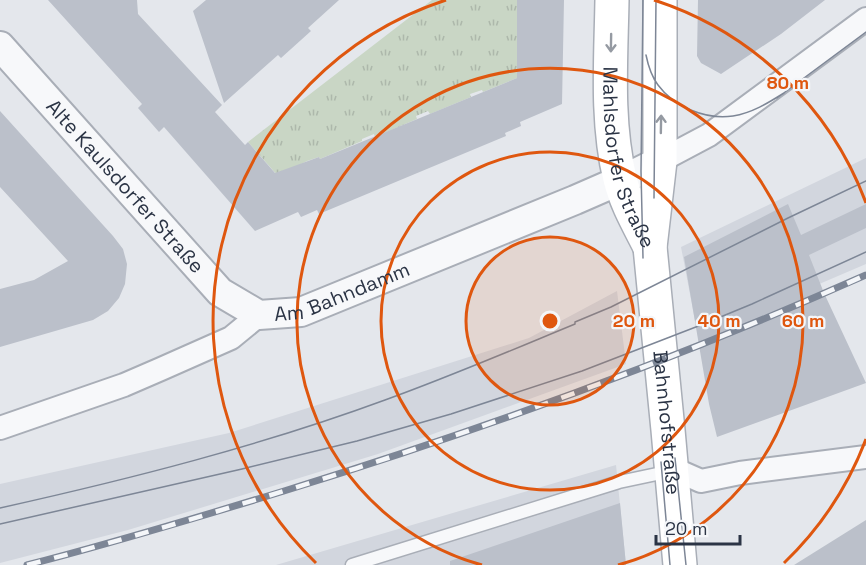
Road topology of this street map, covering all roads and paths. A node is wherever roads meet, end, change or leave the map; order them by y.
1 (612, 0) edge
2 (660, 0) edge
3 (866, 19) edge
4 (0, 45) edge
5 (660, 161) junction
6 (620, 180) junction
7 (650, 247) junction
8 (259, 315) junction
9 (0, 428) edge
10 (866, 457) edge
11 (672, 471) junction
12 (365, 564) edge
13 (352, 565) edge
14 (680, 565) edge

1 -> 6 main road, Mahlsdorfer Straße
5 -> 2 main road, Mahlsdorfer Straße
3 - 5 street
4 - 8 street, Alte Kaulsdorfer Straße
5 - 6 street, Am Bahndamm
5 - 7 main road, Mahlsdorfer Straße
6 - 7 main road, Mahlsdorfer Straße
6 - 8 street, Am Bahndamm
7 - 11 main road, Bahnhofstraße
8 - 9 street, Am Bahndamm
10 - 11 street
11 - 12 lane
11 - 14 main road, Bahnhofstraße
12 - 13 lane

